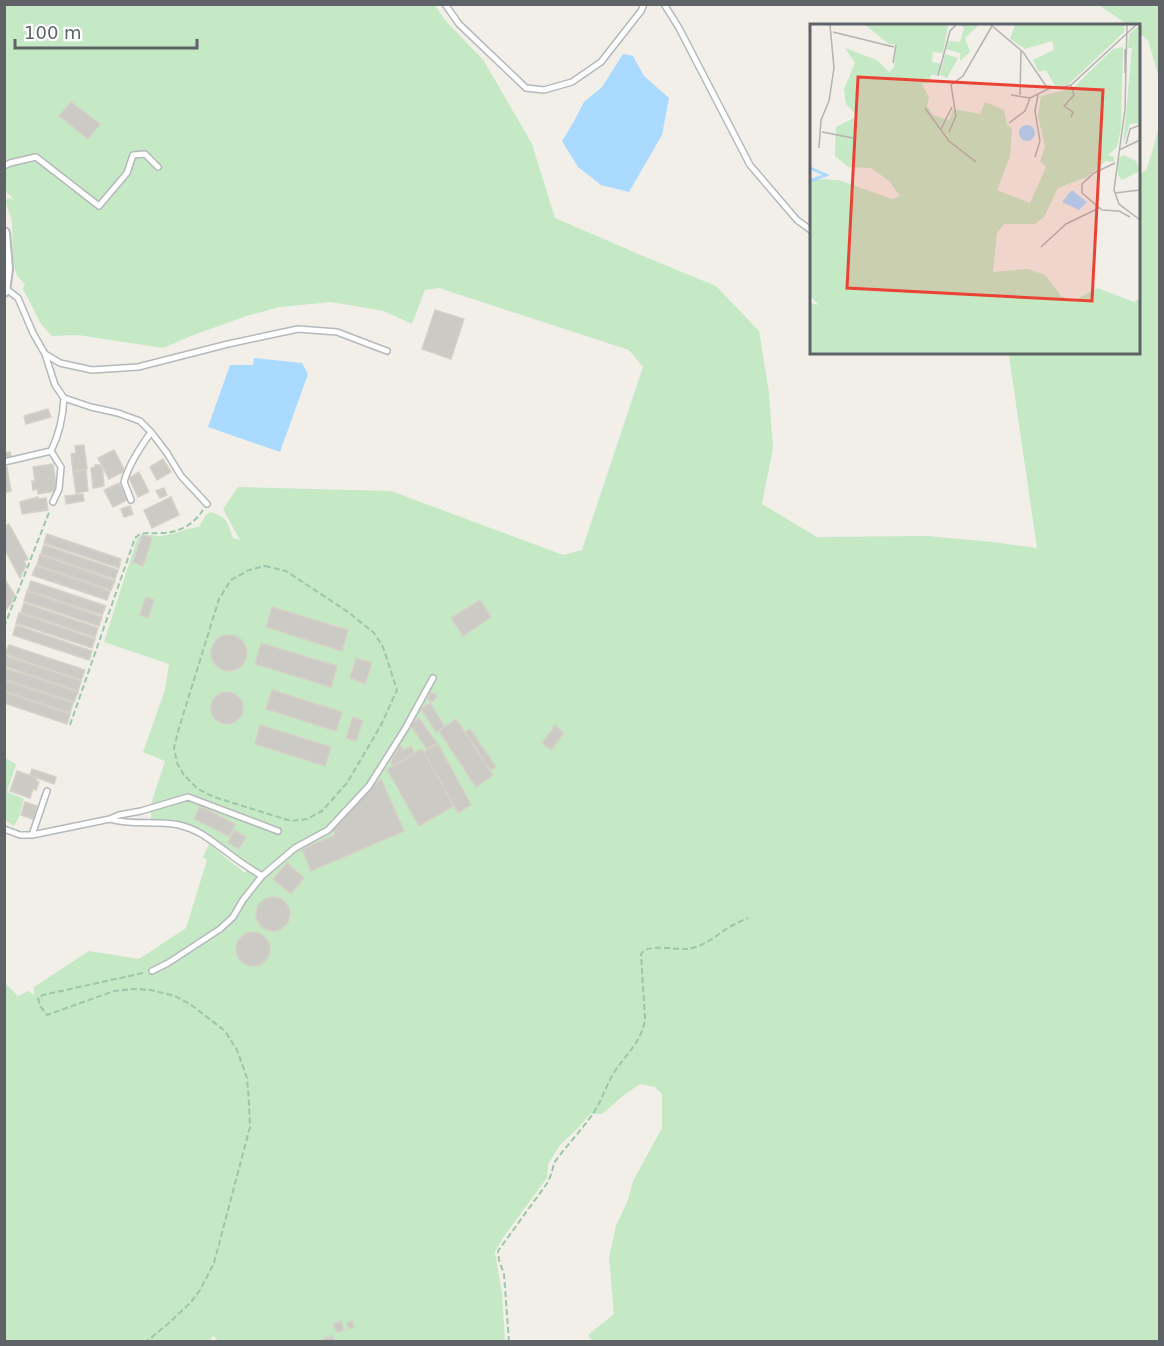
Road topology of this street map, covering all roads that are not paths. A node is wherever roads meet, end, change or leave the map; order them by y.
1 (445, 4) edge
2 (644, 4) edge
3 (664, 4) edge
4 (4, 166) edge
5 (158, 167) dead end
6 (810, 230) edge
7 (4, 233) edge
8 (5, 290) edge
9 (387, 351) dead end
10 (45, 354) junction
11 (64, 398) junction
12 (151, 432) junction
13 (51, 451) junction
14 (4, 462) edge
15 (132, 500) dead end
16 (53, 502) road end
17 (207, 504) road end
18 (432, 678) dead end
19 (47, 791) dead end
20 (110, 819) junction
21 (4, 829) edge
22 (278, 831) dead end
23 (32, 835) junction
24 (262, 876) junction
25 (152, 971) road end

1 - 2 lane
3 - 6 lane
4 - 5 lane
7 - 8 street
8 - 10 lane
9 - 10 lane
10 - 11 lane
11 - 12 lane
11 - 13 lane
12 - 15 lane
12 - 17 lane
13 - 14 lane
13 - 16 lane
18 - 24 lane
19 - 23 lane
20 - 22 lane
20 - 23 lane
20 - 24 lane
21 - 23 lane
24 - 25 lane

